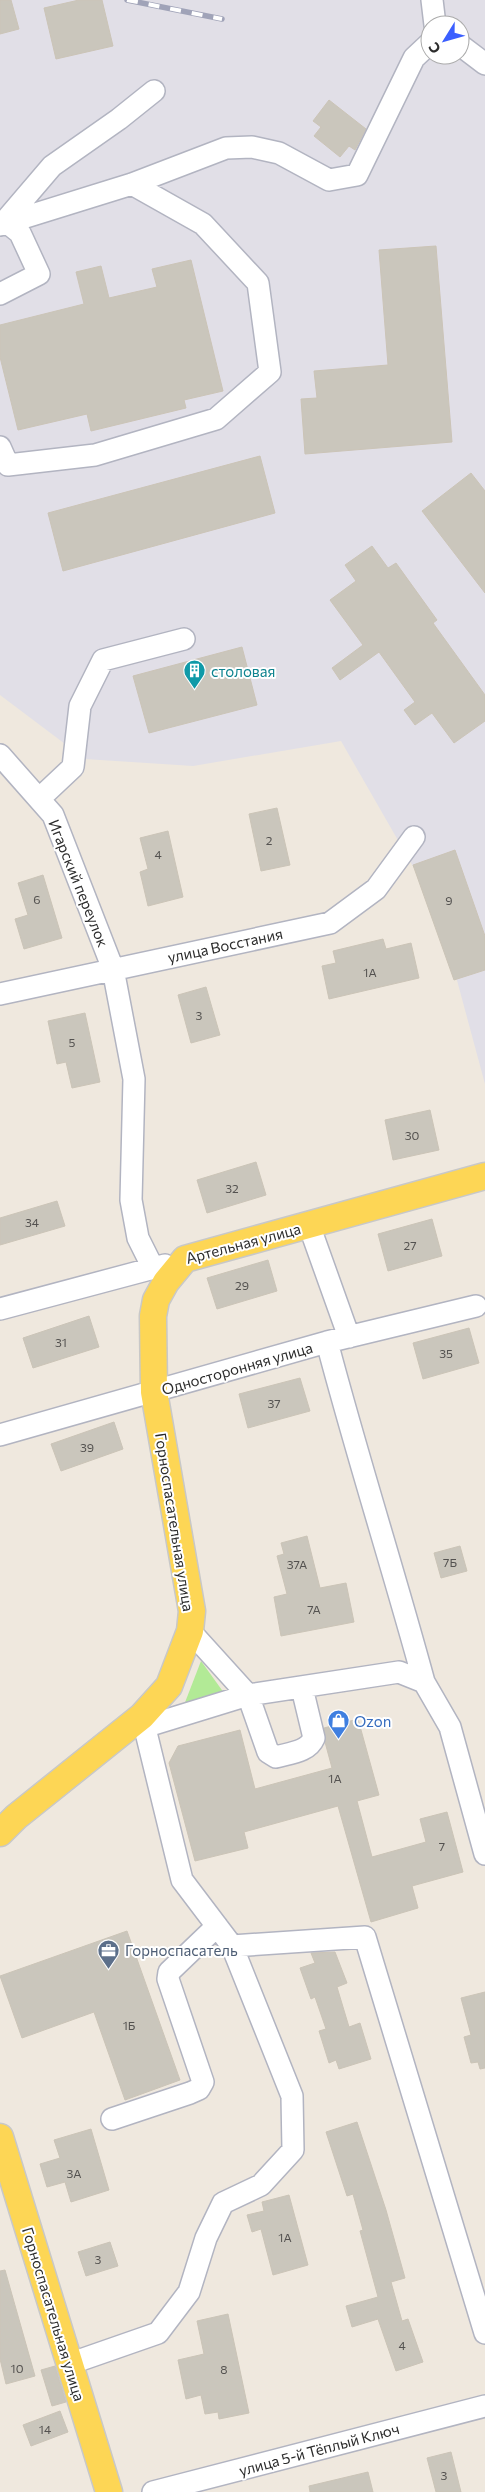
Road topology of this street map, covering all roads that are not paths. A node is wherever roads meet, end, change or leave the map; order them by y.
1 (432, 0) edge
2 (434, 15) edge
3 (420, 52) edge
4 (470, 53) edge
5 (485, 64) edge
6 (154, 91) dead end
7 (132, 184) junction
8 (2, 223) edge
9 (0, 294) edge
10 (0, 447) edge
11 (184, 639) dead end
12 (0, 755) edge
13 (39, 799) junction
14 (414, 837) dead end
15 (113, 969) junction
16 (0, 994) edge
17 (485, 1176) edge
18 (309, 1225) junction
19 (185, 1259) junction
20 (153, 1268) junction
21 (476, 1306) dead end
22 (0, 1309) edge
23 (349, 1337) junction
24 (327, 1342) junction
25 (154, 1392) junction
26 (0, 1435) edge
27 (190, 1631) junction
28 (424, 1682) junction
29 (302, 1688) junction
30 (248, 1695) junction
31 (143, 1721) junction
32 (0, 1833) edge
33 (485, 1854) edge
34 (217, 1926) junction
35 (232, 1946) junction
36 (112, 2119) dead end
37 (0, 2137) edge
38 (485, 2333) edge
39 (70, 2364) junction
40 (485, 2406) edge
41 (108, 2492) edge
42 (153, 2492) edge

1 - 2 street
3 - 7 street
4 - 5 street
6 - 8 street
7 - 8 street
7 - 10 street
8 - 9 street
11 - 13 street
12 - 13 street, Игарский переулок
13 - 15 street, Игарский переулок
14 - 15 street, улица Восстания
15 - 16 street, улица Восстания
15 - 20 street
17 - 18 main road, Артельная улица
18 - 19 main road, Артельная улица
18 - 23 street
19 - 20 street, Артельная улица
19 - 25 main road, Горноспасательная улица
20 - 22 street, Артельная улица
21 - 23 street, Односторонняя улица
23 - 24 street, Односторонняя улица
24 - 25 street, Односторонняя улица
24 - 28 street
25 - 26 street, Односторонняя улица
25 - 27 main road, Горноспасательная улица
27 - 30 street
27 - 31 main road, Горноспасательная улица
28 - 29 street
28 - 33 street
29 - 30 street
29 - 30 street
30 - 31 street
31 - 32 main road, Горноспасательная улица
31 - 34 street
34 - 35 street
34 - 36 street
35 - 38 street
35 - 39 street
37 - 39 main road, Горноспасательная улица
39 - 41 main road, Горноспасательная улица
40 - 42 street, улица 5-й Тёплый Ключ

